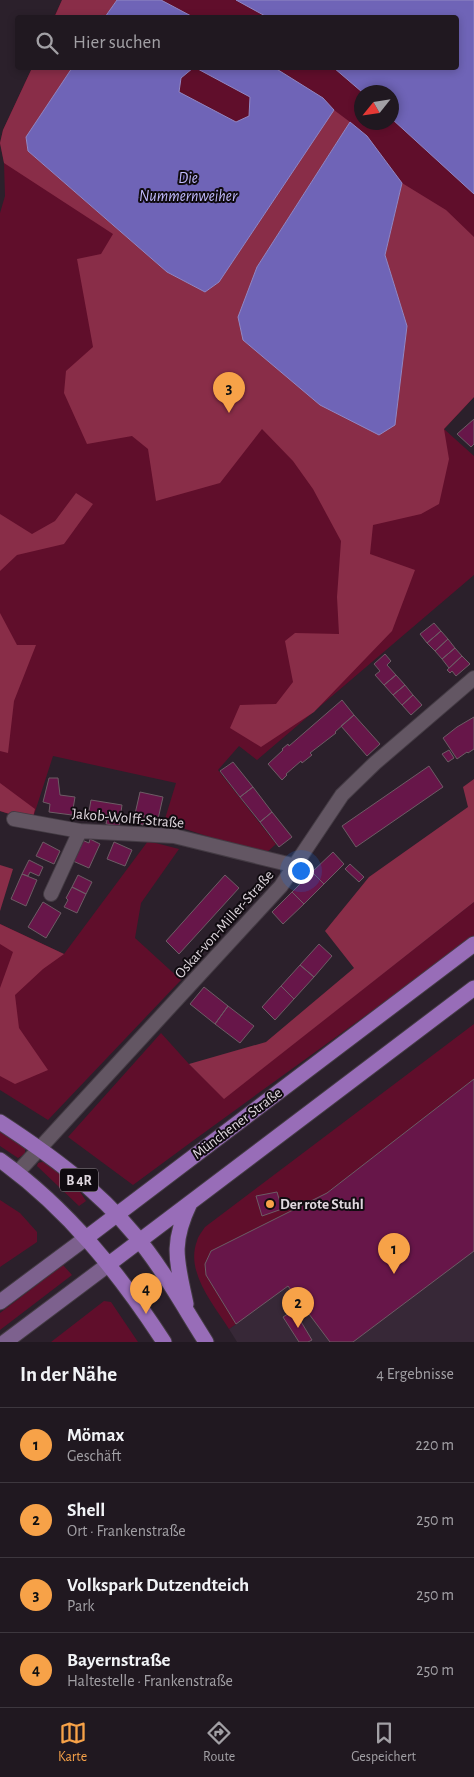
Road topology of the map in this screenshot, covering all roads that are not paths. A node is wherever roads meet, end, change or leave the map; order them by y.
1 (474, 678) edge
2 (14, 819) dead end
3 (80, 831) junction
4 (296, 866) junction
5 (51, 894) dead end
6 (474, 944) edge
7 (474, 988) edge
8 (0, 1122) edge
9 (40, 1148) junction
10 (0, 1160) edge
11 (17, 1173) junction
12 (191, 1202) junction
13 (116, 1214) junction
14 (86, 1238) junction
15 (139, 1240) junction
16 (109, 1264) junction
17 (0, 1302) edge
18 (188, 1314) junction
19 (5, 1342) edge
20 (164, 1342) edge
21 (206, 1342) edge

1 - 4 street, Oskar-von-Miller-Straße
2 - 3 street, Jakob-Wolff-Straße
3 - 4 street, Jakob-Wolff-Straße
3 - 5 street
4 - 9 street, Oskar-von-Miller-Straße
6 - 13 main road, Münchener Straße
7 - 12 main road
8 - 9 main road, B 4R
9 - 11 street, Oskar-von-Miller-Straße
9 - 13 main road, B 4R
10 - 11 main road, B 4R
11 - 14 main road, B 4R
12 - 15 main road
12 - 18 main road
13 - 14 main road, Münchener Straße
13 - 15 main road, B 4R
14 - 16 main road, B 4R
14 - 17 main road, Münchener Straße
15 - 16 main road
15 - 18 main road, B 4R
16 - 19 main road
16 - 20 main road, B 4R
18 - 21 main road, B 4R

